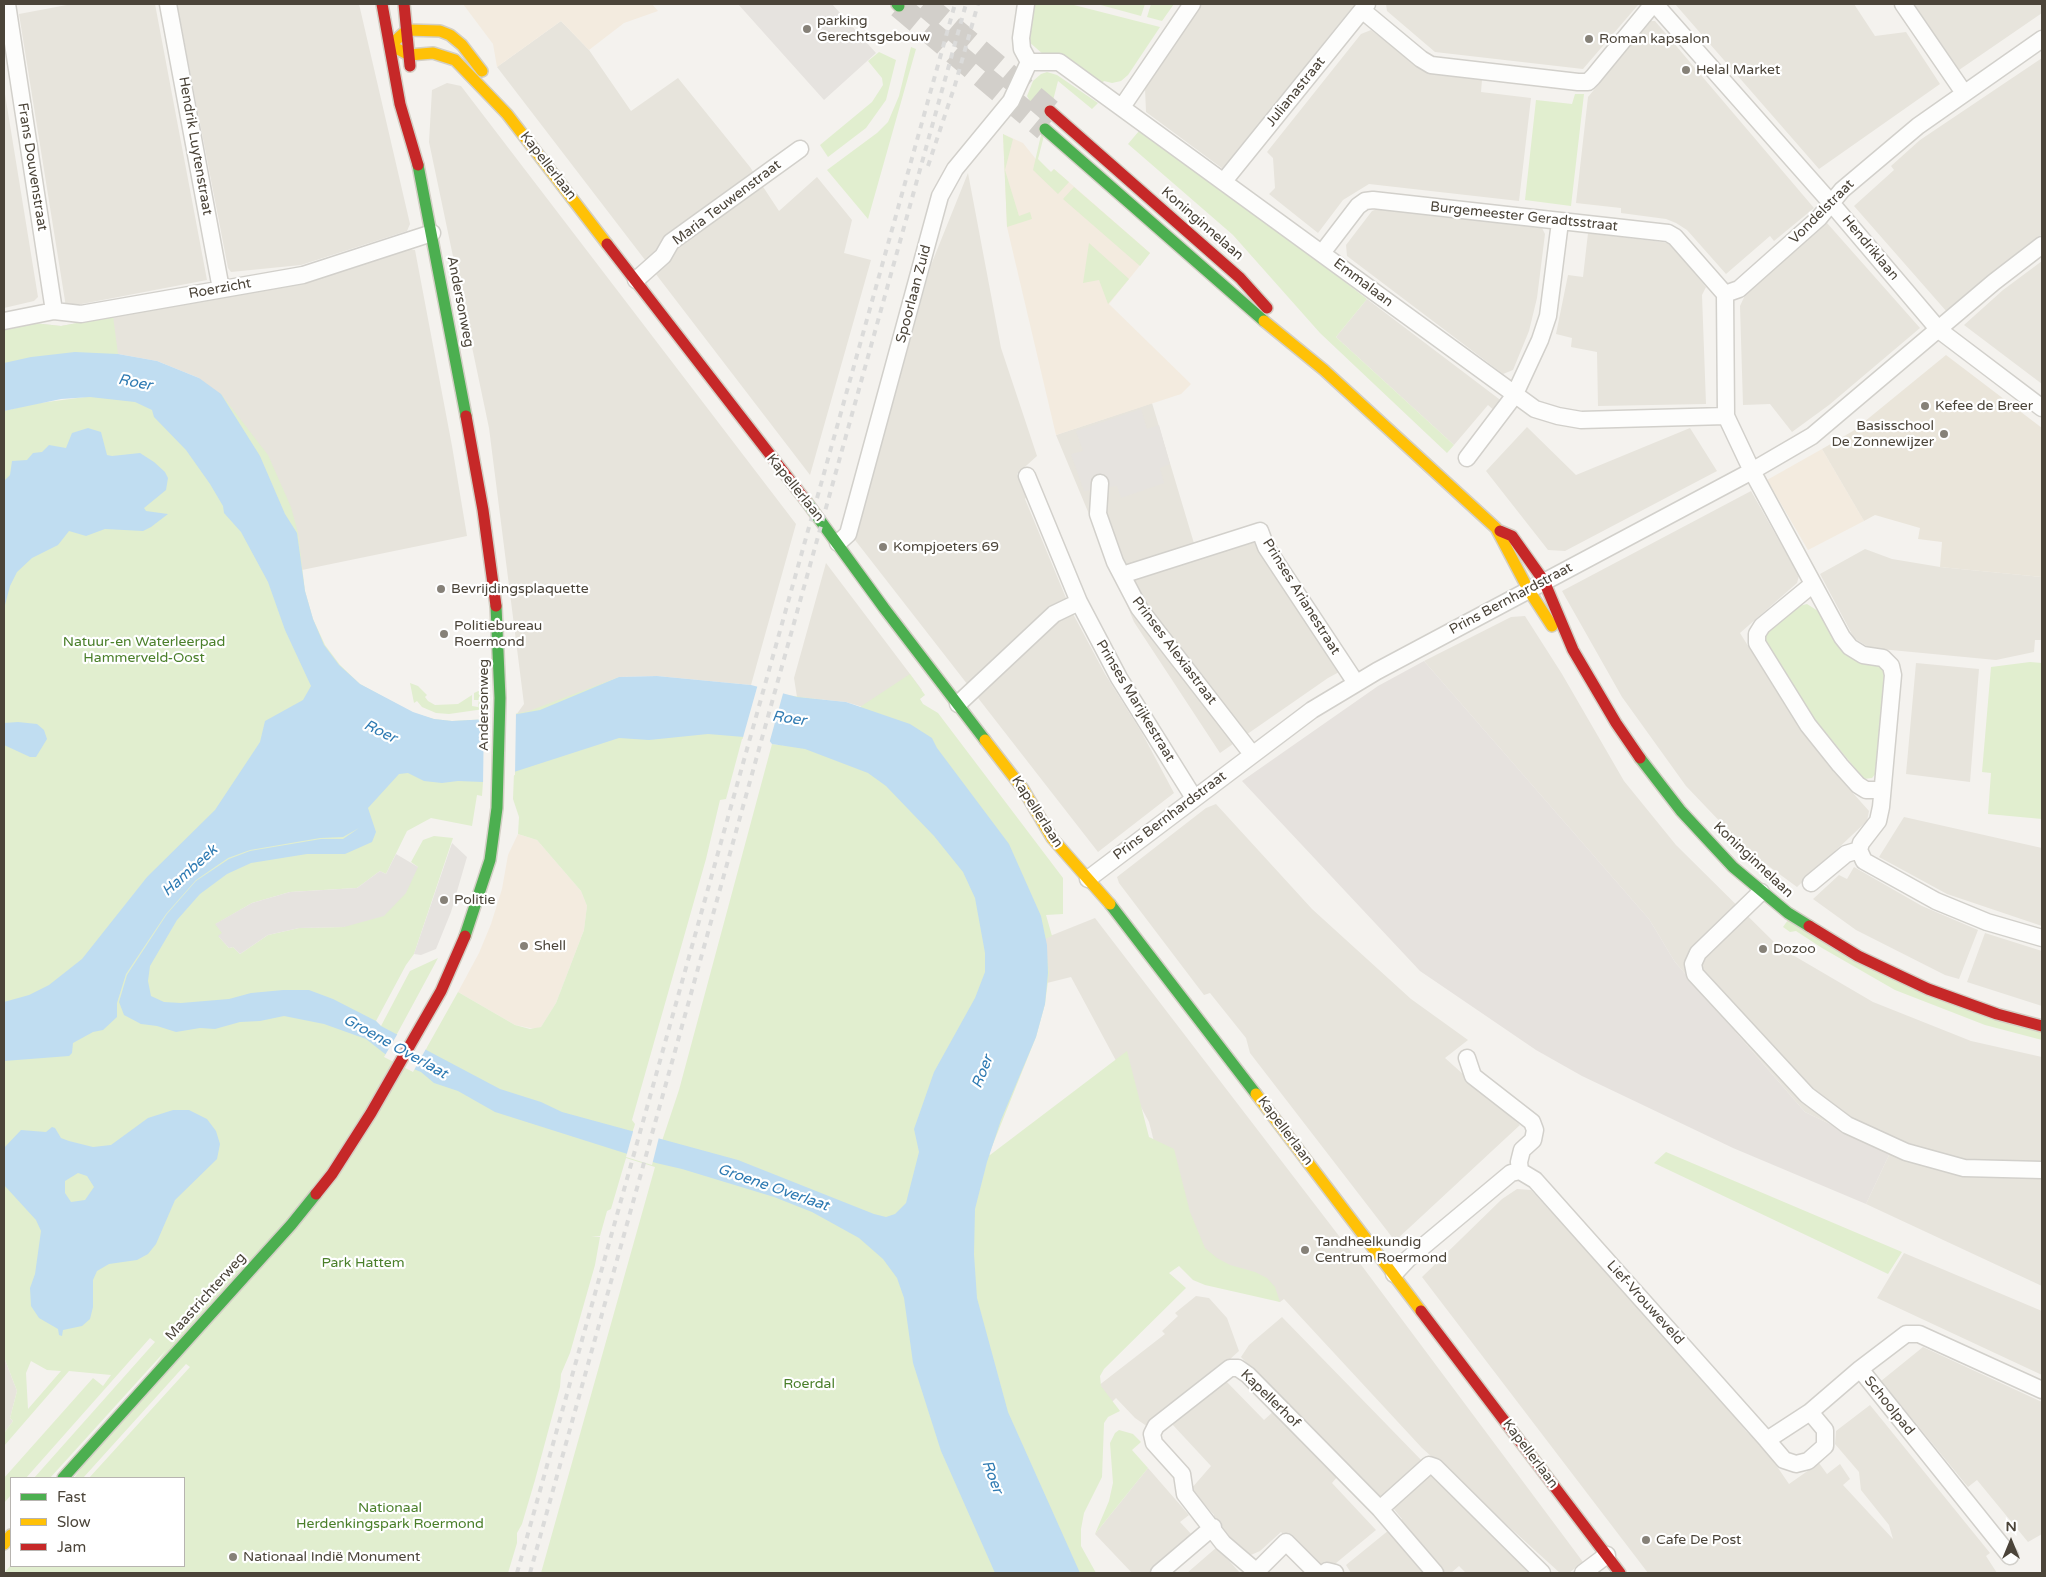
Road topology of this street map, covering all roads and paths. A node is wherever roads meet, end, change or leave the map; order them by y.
1 (10, 4) edge
2 (168, 4) edge
3 (382, 4) edge
4 (404, 4) edge
5 (1026, 4) edge
6 (1192, 4) edge
7 (1654, 4) edge
8 (1903, 4) edge
9 (1364, 7) edge
10 (7, 23) edge
11 (407, 30) junction
12 (2042, 40) edge
13 (390, 45) junction
14 (409, 55) junction
15 (1029, 62) junction
16 (412, 76) dead end
17 (1964, 93) junction
18 (1122, 107) junction
19 (1050, 111) tunnel mouth
20 (414, 113) dead end
21 (507, 114) junction
22 (1045, 129) tunnel mouth
23 (800, 149) dead end
24 (419, 168) junction
25 (1224, 181) junction
26 (1832, 204) junction
27 (1560, 222) junction
28 (432, 233) junction
29 (2042, 246) edge
30 (1322, 253) junction
31 (636, 280) junction
32 (221, 289) junction
33 (1725, 294) junction
34 (54, 310) junction
35 (4, 321) edge
36 (1939, 330) junction
37 (1324, 370) junction
38 (1514, 396) junction
39 (2042, 408) edge
40 (1726, 416) junction
41 (1467, 458) dead end
42 (1752, 471) junction
43 (1027, 476) dead end
44 (1100, 483) dead end
45 (1500, 531) junction
46 (838, 543) junction
47 (1122, 575) junction
48 (1544, 581) junction
49 (1813, 584) junction
50 (1528, 589) junction
51 (1079, 602) junction
52 (1573, 650) junction
53 (1356, 684) junction
54 (958, 704) junction
55 (1252, 754) junction
56 (1882, 790) junction
57 (1194, 798) junction
58 (1859, 850) junction
59 (1088, 880) junction
60 (1812, 883) dead end
61 (1761, 892) junction
62 (2042, 938) edge
63 (2042, 1026) edge
64 (1467, 1058) dead end
65 (362, 1128) joint
66 (1520, 1170) junction
67 (2042, 1170) edge
68 (1394, 1274) junction
69 (1860, 1369) junction
70 (2042, 1390) edge
71 (1810, 1412) junction
72 (1767, 1440) junction
73 (64, 1477) edge
74 (1380, 1509) junction
75 (1213, 1528) junction
76 (1606, 1555) junction
77 (2010, 1556) dead end
78 (1257, 1572) edge
79 (1159, 1573) edge
80 (1317, 1573) edge
81 (1325, 1573) edge
82 (1335, 1573) edge
83 (1435, 1573) edge
84 (1542, 1573) edge
85 (1583, 1573) edge
86 (1620, 1573) edge

1 - 10 street, Frans Douvenstraat
2 - 32 street, Hendrik Luytenstraat
3 - 13 main road, Andersonweg
4 - 11 main road
5 - 15 street
6 - 18 street
7 - 9 street
7 - 26 street, Hendriklaan
8 - 17 street
9 - 25 street, Julianastraat
10 - 34 street, Frans Douvenstraat
11 - 13 main road
11 - 14 main road
11 - 21 main road, Kapellerlaan
12 - 17 street, Vondelstraat
13 - 14 main road
13 - 24 main road, Andersonweg
14 - 16 main road
14 - 21 main road, Kapellerlaan
15 - 18 street, Emmalaan
15 - 46 street, Spoorlaan Zuid
17 - 26 street, Vondelstraat
18 - 25 street, Emmalaan
19 - 37 main road, Koninginnelaan
20 - 24 main road, Andersonweg
21 - 31 main road, Kapellerlaan
22 - 37 main road, Koninginnelaan
23 - 31 street, Maria Teuwenstraat
24 - 28 main road, Andersonweg
25 - 30 street, Emmalaan
26 - 33 street, Vondelstraat
26 - 36 street, Hendriklaan
27 - 30 street, Burgemeester Geradtsstraat
27 - 33 street, Burgemeester Geradtsstraat
27 - 38 street
28 - 32 street, Roerzicht
28 - 65 main road, Andersonweg
29 - 36 street, Prins Bernhardstraat
30 - 38 street, Emmalaan
31 - 46 main road, Kapellerlaan
32 - 34 street, Roerzicht
33 - 40 street
34 - 35 street, Roerzicht
36 - 39 street, Hendriklaan
36 - 42 street, Prins Bernhardstraat
37 - 45 main road, Koninginnelaan
38 - 40 street, Emmalaan
38 - 41 street
40 - 42 street
42 - 48 street, Prins Bernhardstraat
42 - 49 street
43 - 51 street, Prinses Marijkestraat
44 - 47 street, Prinses Alexiastraat
45 - 48 main road, Koninginnelaan
45 - 50 main road, Koninginnelaan
46 - 54 main road, Kapellerlaan
47 - 53 street, Prinses Arianestraat
47 - 55 street, Prinses Alexiastraat
48 - 50 street, Prins Bernhardstraat
48 - 52 main road, Koninginnelaan
49 - 56 street
49 - 56 street
50 - 52 main road, Koninginnelaan
50 - 53 street, Prins Bernhardstraat
51 - 54 street
51 - 57 street, Prinses Marijkestraat
52 - 61 main road, Koninginnelaan
53 - 55 street, Prins Bernhardstraat
54 - 59 main road, Kapellerlaan
55 - 57 street, Prins Bernhardstraat
56 - 58 street
57 - 59 street, Prins Bernhardstraat
58 - 60 street
58 - 62 street
59 - 68 main road, Kapellerlaan
61 - 63 main road, Koninginnelaan
61 - 67 street
64 - 66 street
65 - 73 main road, Maastrichterweg
66 - 68 street
66 - 72 street, Lief-Vrouweveld
68 - 76 main road, Kapellerlaan
69 - 70 street, Schoolpad
69 - 71 street
69 - 77 street, Schoolpad
71 - 72 street
71 - 72 street, Lief-Vrouweveld
74 - 75 street, Kapellerhof
74 - 83 street, Kapellerhof
74 - 84 street
75 - 78 street
75 - 79 street
76 - 85 street
76 - 86 main road, Kapellerlaan
78 - 80 street
81 - 82 street

